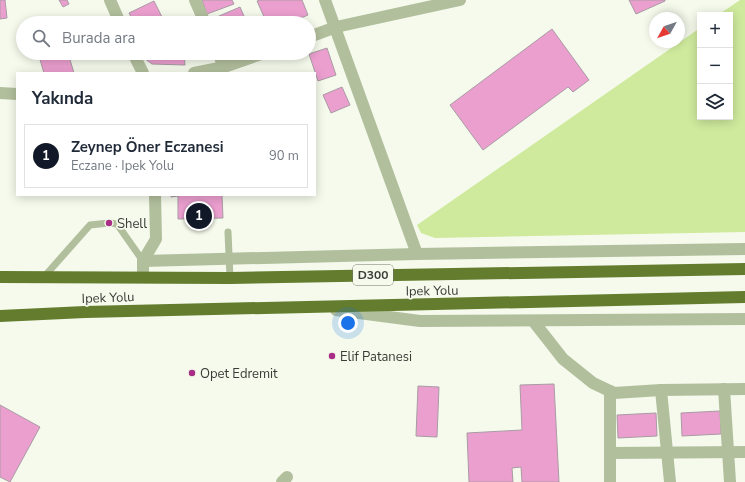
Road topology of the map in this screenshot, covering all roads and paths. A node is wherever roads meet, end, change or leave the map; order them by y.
1 (110, 0) edge
2 (195, 0) edge
3 (325, 0) edge
4 (456, 1) edge
5 (117, 16) edge
6 (202, 16) edge
7 (336, 27) junction
8 (316, 34) edge
9 (136, 60) edge
10 (221, 60) edge
11 (244, 60) edge
12 (224, 67) junction
13 (142, 72) edge
14 (199, 72) edge
15 (0, 93) edge
16 (16, 94) edge
17 (156, 196) edge
18 (228, 232) dead end
19 (745, 249) edge
20 (417, 254) junction
21 (228, 260) junction
22 (143, 262) junction
23 (745, 269) edge
24 (0, 277) edge
25 (143, 277) junction
26 (43, 278) junction
27 (230, 278) junction
28 (745, 297) edge
29 (309, 306) junction
30 (0, 316) edge
31 (745, 319) edge
32 (534, 322) junction
33 (724, 389) junction
34 (745, 389) edge
35 (662, 390) junction
36 (610, 391) junction
37 (728, 452) junction
38 (745, 452) edge
39 (610, 453) junction
40 (668, 454) junction
41 (610, 482) edge
42 (670, 482) edge
43 (730, 482) edge

1 - 5 street
2 - 6 street
3 - 7 street
4 - 7 street
7 - 8 street
7 - 20 street
9 - 13 street
10 - 12 street
11 - 12 street
12 - 14 street
15 - 16 street
17 - 22 street
18 - 21 lane
19 - 20 street
20 - 21 street
21 - 22 street
21 - 27 lane
22 - 25 street
22 - 26 lane
23 - 27 highway, Ipek Yolu / D300
24 - 26 highway, Ipek Yolu / D300
25 - 26 highway, Ipek Yolu / D300
25 - 27 highway, Ipek Yolu / D300
28 - 29 highway, Ipek Yolu / D300
29 - 30 highway, Ipek Yolu / D300
29 - 32 street
31 - 32 street
32 - 36 street
33 - 34 street
33 - 35 street
33 - 37 street
35 - 36 street
35 - 40 street
36 - 39 street
37 - 38 street
37 - 40 street
37 - 43 street
39 - 40 street
39 - 41 street
40 - 42 street

